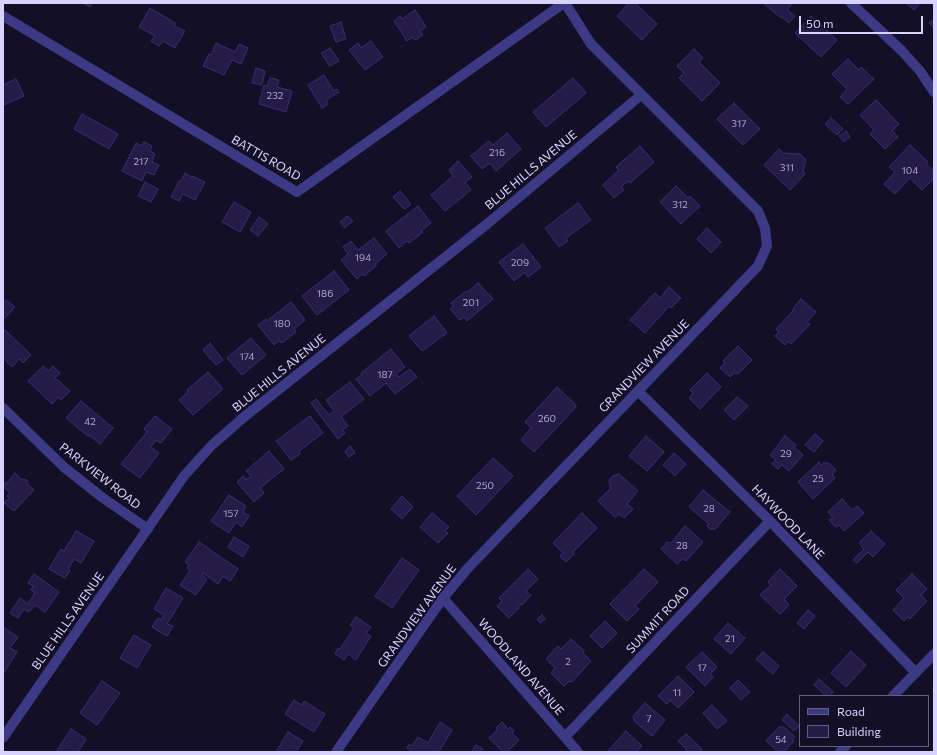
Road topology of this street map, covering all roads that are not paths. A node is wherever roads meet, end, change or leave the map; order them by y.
1 (565, 3) edge
2 (851, 3) edge
3 (3, 16) edge
4 (934, 92) edge
5 (641, 95) junction
6 (638, 391) junction
7 (3, 408) edge
8 (770, 521) junction
9 (148, 528) junction
10 (443, 598) junction
11 (934, 654) edge
12 (916, 673) junction
13 (894, 695) edge
14 (3, 719) edge
15 (12, 725) junction
16 (565, 737) junction
17 (3, 738) edge
18 (336, 752) edge
19 (578, 752) edge

1 - 3 street, BATTIS ROAD
1 - 5 street, GRANDVIEW AVENUE
2 - 4 street
5 - 6 street, GRANDVIEW AVENUE
5 - 9 street, BLUE HILLS AVENUE
6 - 8 street, HAYWOOD LANE
6 - 10 street, GRANDVIEW AVENUE
7 - 9 street, PARKVIEW ROAD
8 - 12 street, HAYWOOD LANE
8 - 16 street, SUMMIT ROAD
9 - 15 street, BLUE HILLS AVENUE
10 - 16 street, WOODLAND AVENUE
10 - 18 street, GRANDVIEW AVENUE
11 - 12 street
12 - 13 street
14 - 15 street
15 - 17 street, BLUE HILLS AVENUE
16 - 19 street, WOODLAND AVENUE

